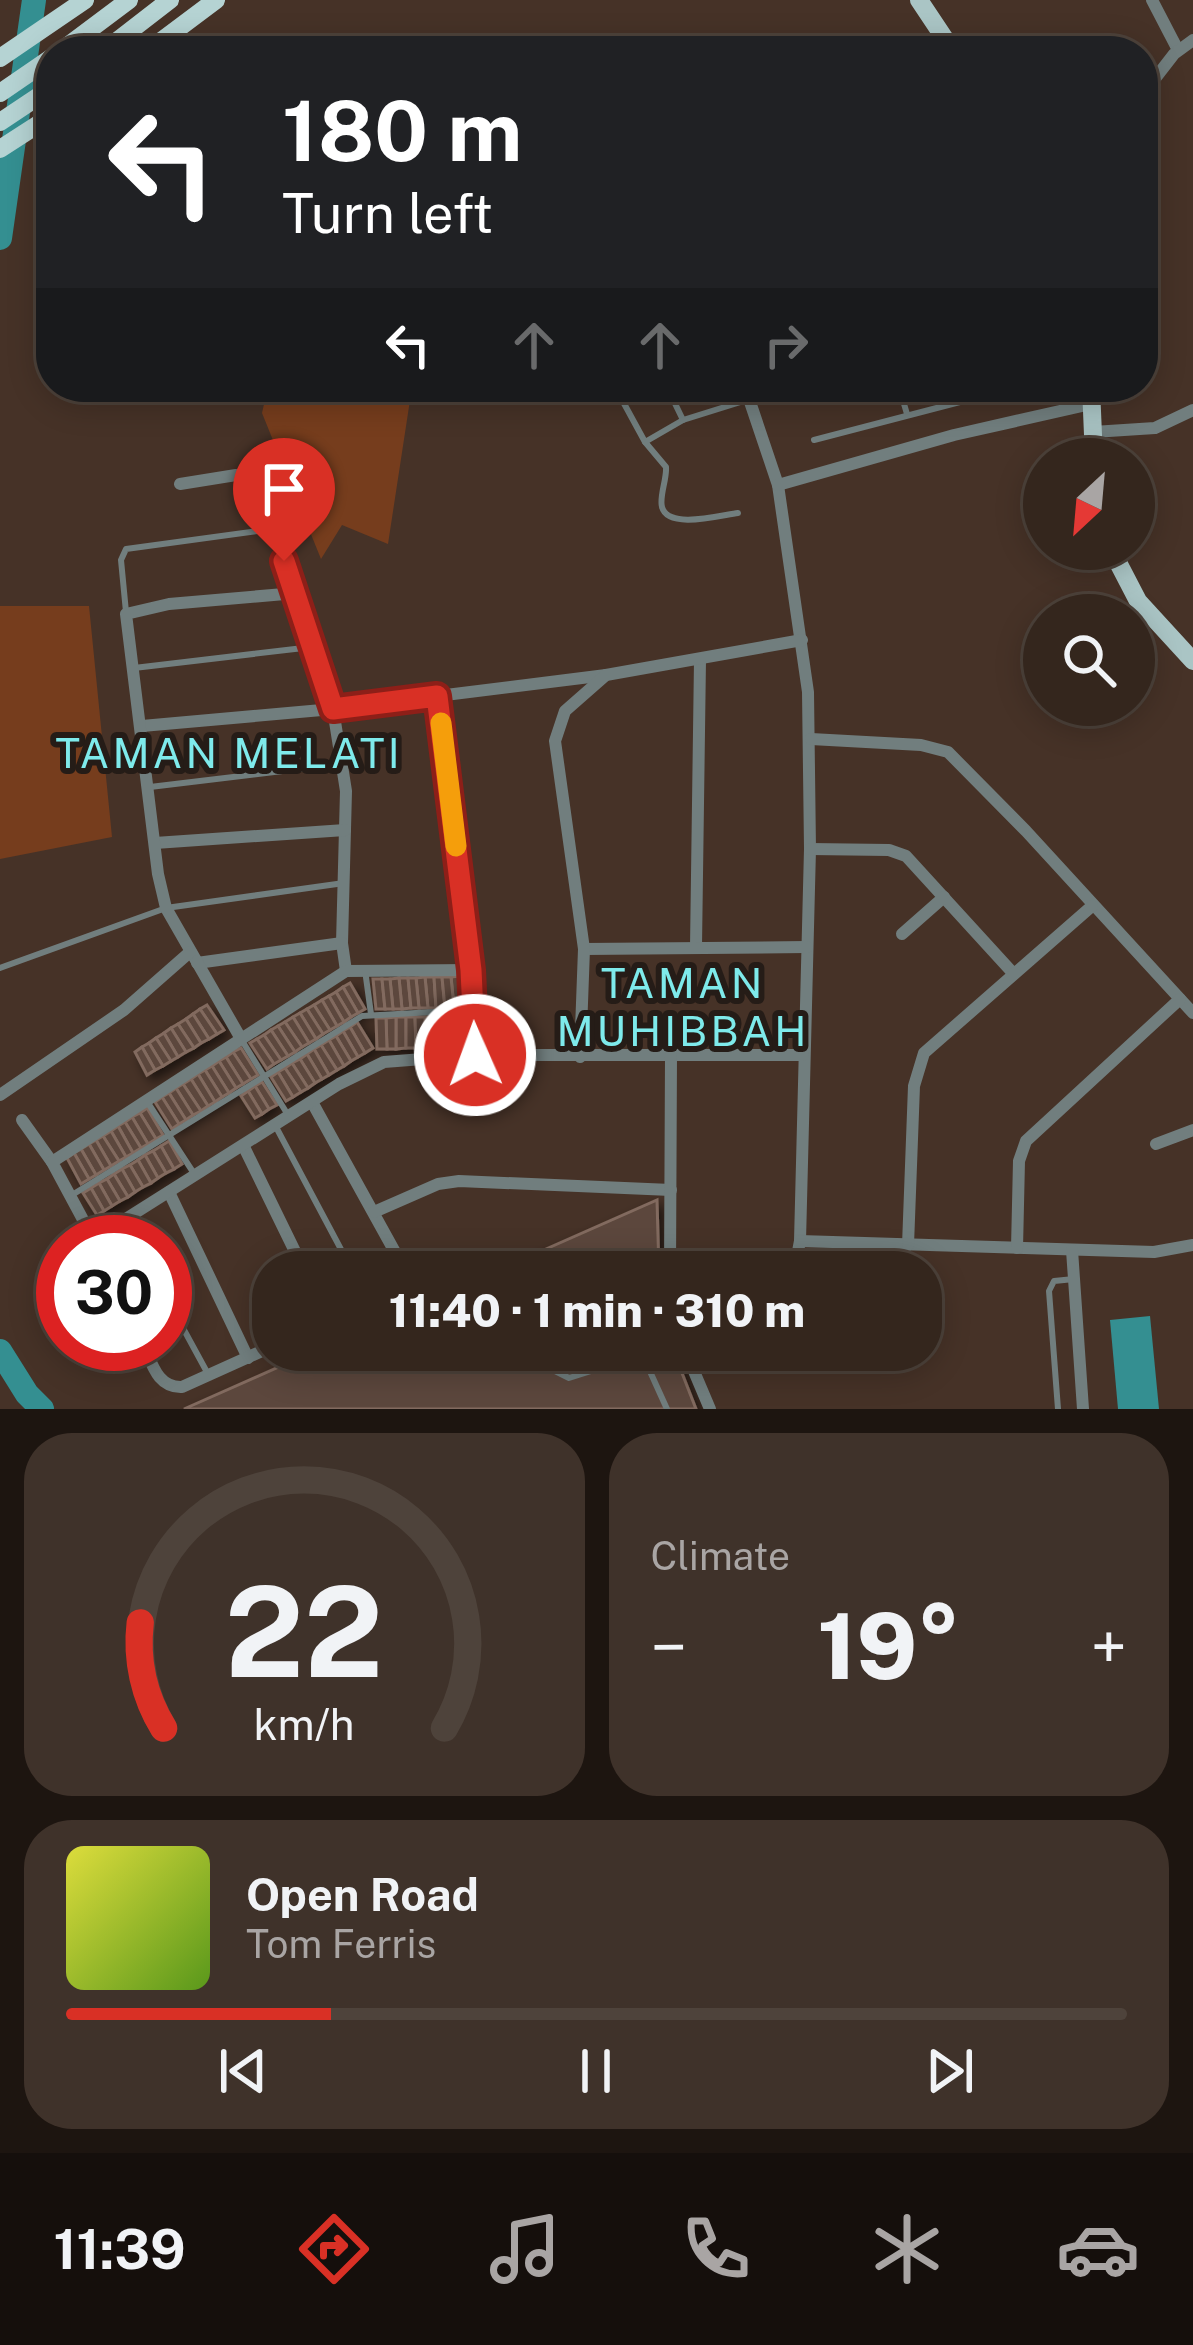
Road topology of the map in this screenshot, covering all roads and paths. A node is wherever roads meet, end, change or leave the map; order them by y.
1 (85, 0) edge
2 (130, 0) edge
3 (170, 0) edge
4 (216, 0) edge
5 (919, 0) edge
6 (1152, 0) edge
7 (81, 36) edge
8 (123, 36) edge
9 (168, 36) edge
10 (943, 36) edge
11 (1193, 40) edge
12 (1178, 50) junction
13 (0, 58) edge
14 (36, 68) edge
15 (1158, 75) edge
16 (0, 93) edge
17 (36, 98) edge
18 (0, 122) edge
19 (36, 126) edge
20 (0, 149) edge
21 (623, 402) edge
22 (674, 402) edge
23 (726, 402) edge
24 (751, 402) edge
25 (904, 402) edge
26 (946, 402) edge
27 (1069, 402) edge
28 (1091, 402) edge
29 (1193, 410) edge
30 (907, 413) junction
31 (683, 420) junction
32 (1093, 432) junction
33 (1093, 438) edge
34 (814, 440) dead end
35 (644, 442) junction
36 (180, 484) dead end
37 (778, 485) junction
38 (738, 513) dead end
39 (273, 530) junction
40 (1122, 570) edge
41 (296, 593) junction
42 (126, 614) junction
43 (802, 640) junction
44 (312, 647) junction
45 (700, 660) junction
46 (1193, 661) edge
47 (134, 668) junction
48 (606, 675) junction
49 (437, 696) junction
50 (333, 709) junction
51 (142, 726) junction
52 (811, 739) junction
53 (340, 764) junction
54 (150, 787) junction
55 (345, 830) junction
56 (155, 844) junction
57 (810, 849) junction
58 (344, 883) junction
59 (944, 897) junction
60 (1092, 906) junction
61 (166, 908) junction
62 (902, 934) dead end
63 (342, 943) junction
64 (696, 947) junction
65 (807, 947) junction
66 (584, 949) junction
67 (193, 958) junction
68 (0, 968) edge
69 (346, 970) junction
70 (365, 970) junction
71 (471, 970) junction
72 (1012, 972) junction
73 (1180, 999) junction
74 (473, 1010) junction
75 (1193, 1013) edge
76 (371, 1014) junction
77 (240, 1037) junction
78 (475, 1055) junction
79 (671, 1055) junction
80 (803, 1055) junction
81 (580, 1057) junction
82 (264, 1076) junction
83 (0, 1095) edge
84 (146, 1099) junction
85 (312, 1102) junction
86 (290, 1118) junction
87 (22, 1120) dead end
88 (275, 1127) junction
89 (1193, 1130) edge
90 (170, 1136) junction
91 (1156, 1144) dead end
92 (244, 1147) junction
93 (52, 1162) junction
94 (195, 1175) junction
95 (670, 1190) junction
96 (169, 1192) junction
97 (71, 1196) junction
98 (374, 1212) junction
99 (81, 1215) edge
100 (132, 1215) edge
101 (800, 1241) junction
102 (908, 1245) junction
103 (1193, 1245) edge
104 (1017, 1248) junction
105 (1072, 1250) junction
106 (294, 1251) edge
107 (342, 1251) edge
108 (395, 1251) edge
109 (670, 1251) edge
110 (798, 1251) edge
111 (1074, 1279) junction
112 (192, 1345) edge
113 (252, 1356) edge
114 (248, 1358) junction
115 (156, 1371) edge
116 (555, 1371) edge
117 (586, 1371) edge
118 (650, 1371) edge
119 (696, 1371) edge
120 (208, 1374) junction
121 (667, 1409) edge
122 (710, 1409) edge
123 (1058, 1409) edge
124 (1083, 1409) edge

1 - 13 highway
2 - 7 highway
3 - 8 highway
4 - 9 highway
5 - 10 main road
6 - 12 street
11 - 12 street
12 - 15 street
14 - 16 highway
17 - 18 highway
19 - 20 highway
21 - 35 lane
22 - 31 lane
23 - 31 lane
24 - 37 street
25 - 30 lane
26 - 30 lane
27 - 37 street
28 - 32 main road
29 - 32 street
30 - 34 lane
31 - 35 lane
32 - 33 main road
35 - 38 lane
36 - 39 street
37 - 43 street
39 - 41 street
39 - 42 lane
40 - 46 main road
41 - 42 street
41 - 44 street
42 - 47 street
43 - 45 street
43 - 52 street
44 - 47 lane
44 - 50 street
45 - 48 street
45 - 64 street
47 - 51 street
48 - 49 street
48 - 66 street
49 - 50 street
49 - 71 street
50 - 51 street
50 - 53 street
51 - 54 street
52 - 57 street
52 - 60 street
53 - 54 lane
53 - 55 street
54 - 56 street
55 - 56 street
55 - 58 street
56 - 61 street
57 - 59 street
57 - 65 street
58 - 61 lane
58 - 63 street
59 - 62 street
59 - 72 street
60 - 72 street
60 - 73 street
61 - 67 street
61 - 68 lane
63 - 67 street
63 - 69 street
64 - 65 street
64 - 66 street
65 - 80 street
66 - 81 street
67 - 77 street
67 - 83 street
69 - 70 street
69 - 77 street
70 - 71 street
70 - 76 lane
71 - 74 street
72 - 102 street
73 - 75 street
73 - 104 street
74 - 76 lane
74 - 78 street
76 - 82 lane
77 - 82 lane
77 - 84 street
78 - 81 street
78 - 85 street
79 - 80 street
79 - 81 street
79 - 95 street
80 - 101 street
82 - 86 lane
82 - 90 lane
84 - 90 lane
84 - 93 street
85 - 86 street
85 - 98 street
86 - 88 street
87 - 93 street
88 - 92 street
88 - 107 lane
89 - 91 street
90 - 94 lane
90 - 97 lane
92 - 94 street
92 - 106 street
93 - 97 street
94 - 96 street
95 - 98 street
95 - 109 street
96 - 100 street
96 - 114 street
97 - 99 street
98 - 108 street
101 - 102 street
101 - 110 street
102 - 104 street
103 - 105 street
104 - 105 street
105 - 111 street
111 - 123 lane
111 - 124 street
112 - 120 lane
113 - 114 street
114 - 120 street
115 - 120 street
116 - 117 lane
118 - 121 lane
119 - 122 street

